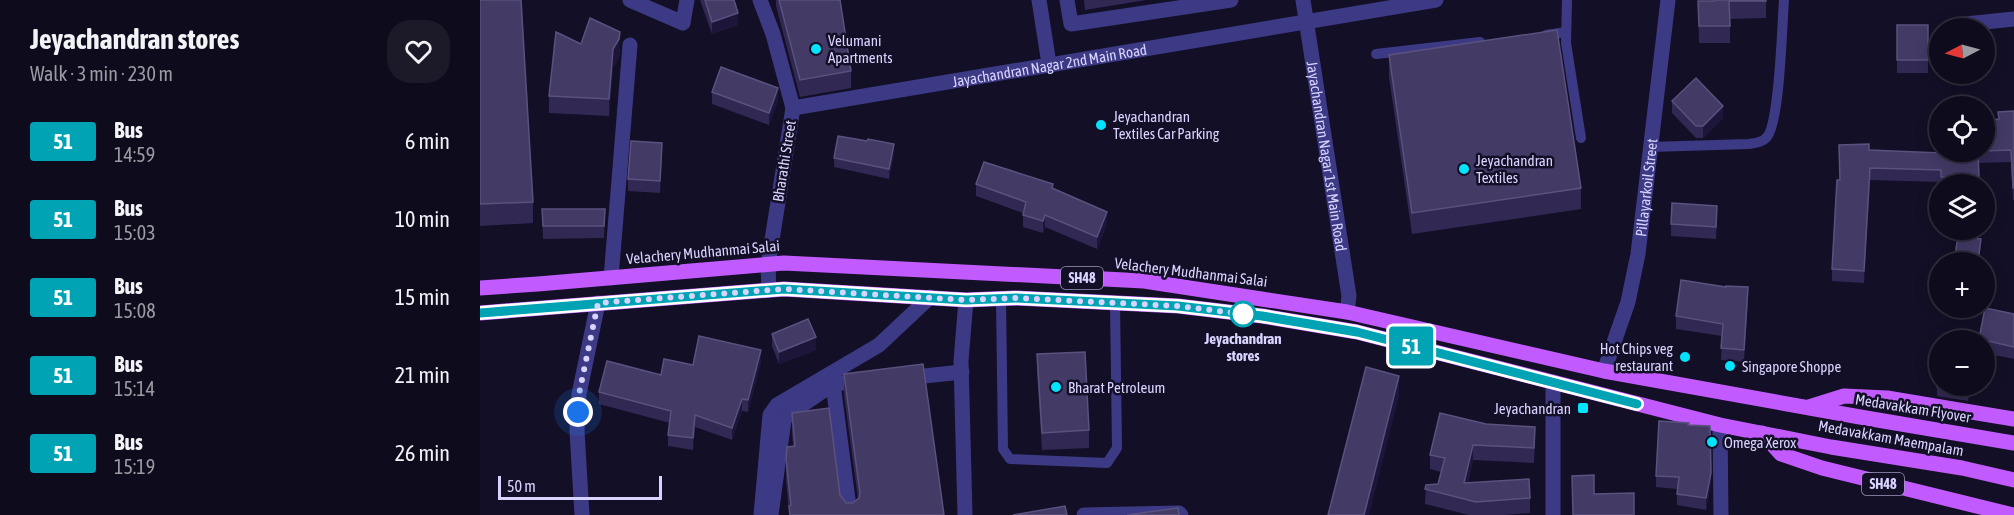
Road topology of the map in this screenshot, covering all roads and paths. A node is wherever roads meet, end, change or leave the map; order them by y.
1 (630, 0) edge
2 (687, 0) edge
3 (760, 0) edge
4 (1039, 0) edge
5 (1067, 0) edge
6 (1231, 0) edge
7 (1303, 0) edge
8 (1436, 0) edge
9 (1567, 0) edge
10 (1668, 0) edge
11 (1784, 0) edge
12 (2014, 19) edge
13 (1995, 21) edge
14 (1306, 22) junction
15 (1566, 32) junction
16 (1531, 36) edge
17 (1495, 40) edge
18 (630, 45) dead end
19 (1376, 54) dead end
20 (1049, 64) junction
21 (793, 108) junction
22 (1581, 138) dead end
23 (1650, 147) junction
24 (768, 265) junction
25 (611, 278) junction
26 (1179, 286) junction
27 (480, 288) edge
28 (769, 290) junction
29 (930, 297) junction
30 (1001, 298) junction
31 (966, 300) junction
32 (598, 303) junction
33 (1115, 303) junction
34 (1178, 306) junction
35 (1347, 312) junction
36 (480, 313) edge
37 (1604, 371) junction
38 (962, 372) junction
39 (1554, 382) junction
40 (832, 384) junction
41 (1675, 384) joint
42 (1806, 408) junction
43 (2014, 419) edge
44 (1720, 425) junction
45 (1762, 433) junction
46 (2014, 443) edge
47 (2014, 480) edge
48 (582, 515) edge
49 (761, 515) edge
50 (771, 515) edge
51 (850, 515) edge
52 (965, 515) edge
53 (1084, 515) edge
54 (1181, 515) edge
55 (1553, 515) edge
56 (1721, 515) edge
57 (2013, 515) edge

1 - 2 street
3 - 21 street, Bharathi Street
4 - 20 street
5 - 6 street
7 - 14 street, Jayachandran Nagar 1st Main Road
8 - 14 street, Jayachandran Nagar 2nd Main Road
9 - 15 lane
10 - 23 street, Pillayarkoil Street
11 - 23 lane
12 - 13 street
14 - 20 street, Jayachandran Nagar 2nd Main Road
14 - 35 street, Jayachandran Nagar 1st Main Road
15 - 16 lane
15 - 22 lane
17 - 19 lane
18 - 25 street
20 - 21 street, Jayachandran Nagar 2nd Main Road
21 - 24 street, Bharathi Street
23 - 37 street, Pillayarkoil Street
24 - 25 main road, Velachery Mudhanmai Salai / SH48
24 - 26 main road, Velachery Mudhanmai Salai / SH48
24 - 28 street, Bharathi Street
25 - 27 main road, Velachery Mudhanmai Salai / SH48
26 - 34 main road
26 - 35 main road, Velachery Mudhanmai Salai / SH48
28 - 29 main road, SH48
28 - 32 main road, SH48
29 - 31 main road, SH48
29 - 49 street
30 - 31 main road, SH48
30 - 33 main road, SH48
30 - 33 lane
31 - 38 street
32 - 36 main road, SH48
32 - 48 street
33 - 34 main road, SH48
34 - 39 main road, SH48
35 - 37 main road, Velachery Mudhanmai Salai / SH48
37 - 41 main road, Velachery Mudhanmai Salai / SH48
38 - 40 street
38 - 52 street
39 - 44 main road, Medavakkam Maempalam / SH48
39 - 55 street
40 - 50 street
40 - 51 street
41 - 42 main road, Medavakkam Flyover
42 - 43 main road
42 - 46 main road, Medavakkam Flyover
44 - 45 main road, Medavakkam Maempalam
44 - 56 street
45 - 47 main road, Medavakkam Maempalam
45 - 57 main road, SH48
53 - 54 street

